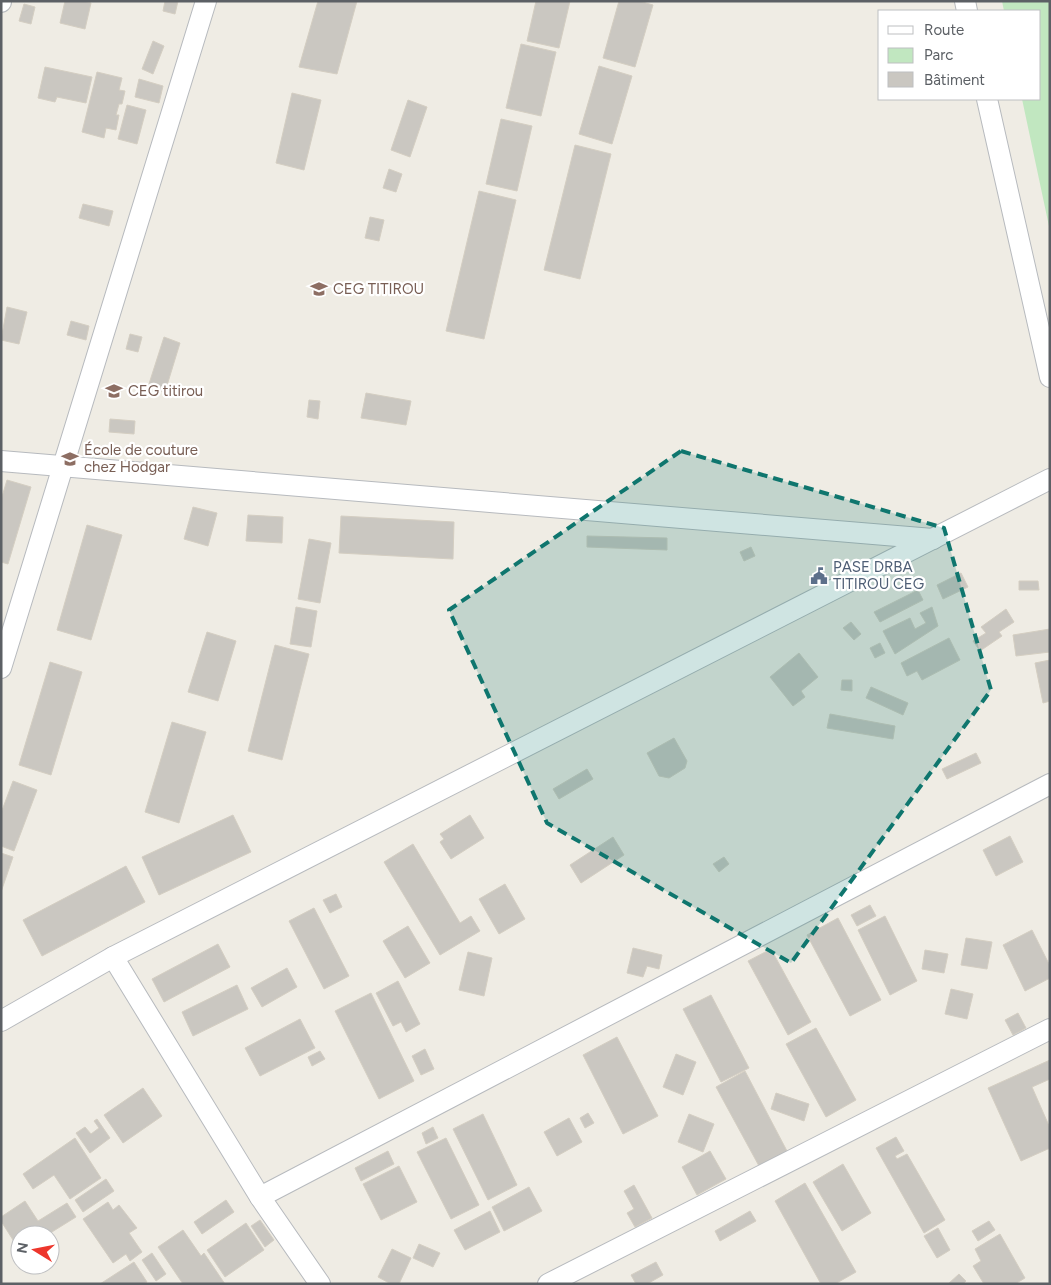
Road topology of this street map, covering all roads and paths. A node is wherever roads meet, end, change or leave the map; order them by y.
1 (206, 1) edge
2 (987, 100) edge
3 (1050, 377) edge
4 (1, 461) edge
5 (62, 466) junction
6 (1050, 479) edge
7 (933, 539) junction
8 (2, 660) edge
9 (1050, 784) edge
10 (113, 958) junction
11 (1, 1021) edge
12 (1050, 1029) edge
13 (260, 1197) junction
14 (320, 1284) edge
15 (548, 1284) edge

1 - 5 street
2 - 3 street
4 - 5 street
5 - 7 street
5 - 8 street
6 - 7 street
7 - 10 street
9 - 13 street
10 - 11 street
10 - 13 street
12 - 15 street
13 - 14 street

